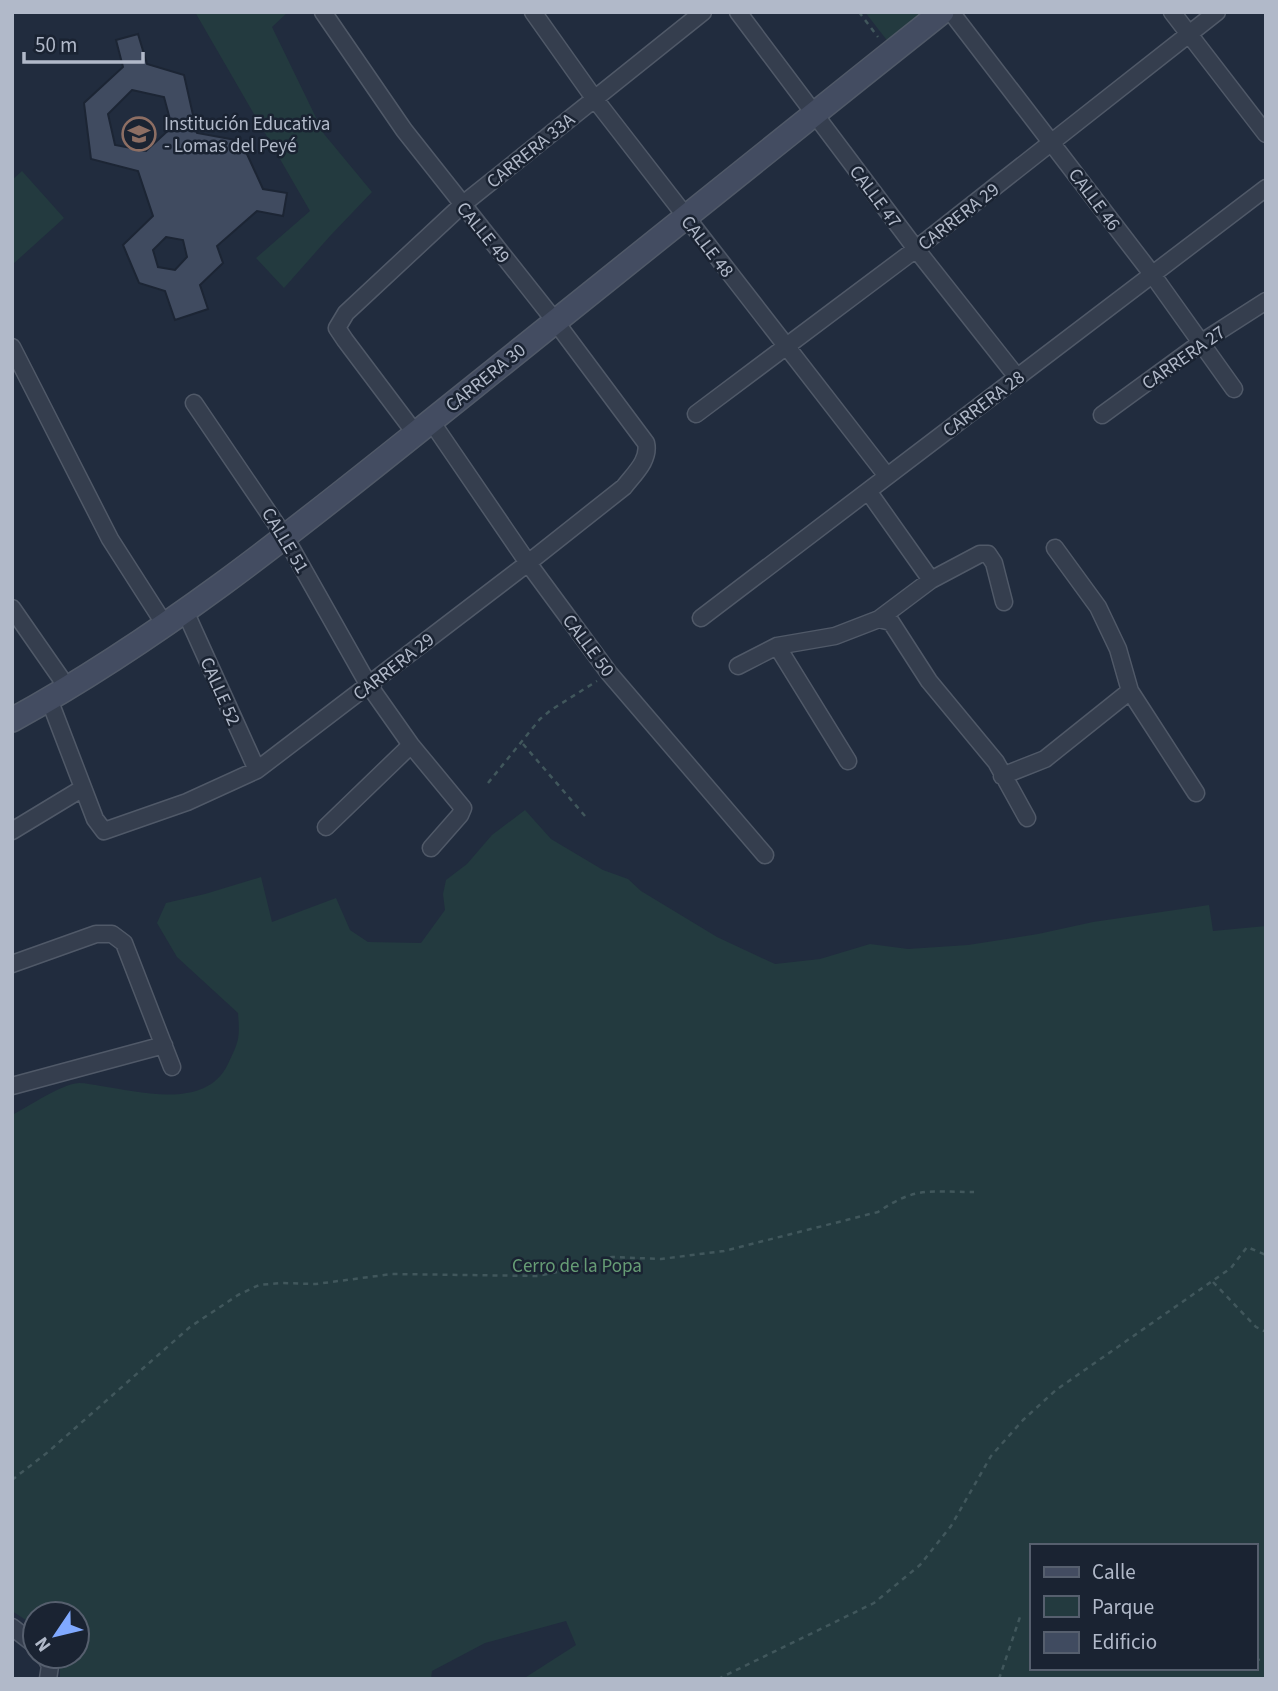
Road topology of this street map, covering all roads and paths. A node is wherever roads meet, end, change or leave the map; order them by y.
1 (323, 12) edge
2 (533, 12) edge
3 (703, 12) edge
4 (738, 12) edge
5 (859, 12) edge
6 (942, 12) edge
7 (951, 12) edge
8 (1172, 12) edge
9 (1217, 12) edge
10 (1189, 34) junction
11 (891, 53) junction
12 (594, 98) junction
13 (814, 114) junction
14 (1266, 134) edge
15 (1053, 143) junction
16 (1266, 188) edge
17 (462, 205) junction
18 (686, 217) junction
19 (916, 249) junction
20 (1152, 274) junction
21 (1266, 301) edge
22 (555, 321) junction
23 (337, 328) joint
24 (1202, 342) junction
25 (12, 347) edge
26 (786, 347) junction
27 (1017, 377) junction
28 (1234, 389) dead end
29 (194, 403) dead end
30 (696, 414) dead end
31 (1102, 415) dead end
32 (423, 427) junction
33 (648, 451) joint
34 (887, 476) junction
35 (867, 491) junction
36 (285, 537) junction
37 (1055, 548) dead end
38 (528, 563) junction
39 (931, 580) junction
40 (1004, 602) dead end
41 (12, 608) edge
42 (185, 611) junction
43 (701, 618) dead end
44 (878, 619) junction
45 (165, 625) junction
46 (777, 646) junction
47 (738, 666) dead end
48 (609, 673) junction
49 (368, 684) junction
50 (1130, 691) junction
51 (58, 695) junction
52 (12, 720) edge
53 (523, 743) junction
54 (411, 745) junction
55 (848, 761) dead end
56 (257, 770) junction
57 (1002, 776) junction
58 (488, 783) dead end
59 (83, 789) junction
60 (1196, 793) dead end
61 (585, 816) dead end
62 (1027, 818) dead end
63 (326, 827) dead end
64 (12, 831) edge
65 (431, 848) dead end
66 (765, 855) dead end
67 (12, 964) edge
68 (164, 1045) junction
69 (172, 1067) dead end
70 (12, 1086) edge
71 (975, 1192) dead end
72 (1266, 1255) edge
73 (1213, 1282) junction
74 (1266, 1332) edge
75 (12, 1480) edge
76 (1020, 1618) dead end
77 (718, 1679) edge
78 (999, 1679) edge

1 - 17 street, CALLE 49
2 - 12 street, CALLE 48
3 - 12 street, CARRERA 33A
4 - 13 street, CALLE 47
5 - 11 path
6 - 11 street, CARRERA 30
7 - 15 street, CALLE 46
8 - 10 street
9 - 10 street, CARRERA 29
10 - 14 street
10 - 15 street, CARRERA 29
11 - 13 street, CARRERA 30
12 - 17 street, CARRERA 33A
12 - 18 street, CALLE 48
13 - 18 street, CARRERA 30
13 - 19 street, CALLE 47
15 - 19 street, CARRERA 29
15 - 20 street, CALLE 46
16 - 20 street, CARRERA 28
17 - 22 street, CALLE 49
17 - 23 street, CARRERA 33A
18 - 22 street, CARRERA 30
18 - 26 street, CALLE 48
19 - 26 street, CARRERA 29
19 - 27 street, CALLE 47
20 - 24 street, CALLE 46
20 - 27 street, CARRERA 28
21 - 24 street, CARRERA 27
22 - 32 street, CARRERA 30
22 - 33 street, CALLE 49
23 - 32 street, CALLE 50
24 - 28 street, CALLE 46
24 - 31 street, CARRERA 27
25 - 45 street
26 - 30 street, CARRERA 29
26 - 34 street, CALLE 48
27 - 34 street, CARRERA 28
29 - 36 street, CALLE 51
32 - 36 street, CARRERA 30
32 - 38 street, CALLE 50
33 - 38 street, CARRERA 29
34 - 35 street, CARRERA 28
35 - 39 street
35 - 43 street, CARRERA 28
36 - 42 street, CARRERA 30
36 - 49 street, CALLE 51
37 - 50 street
38 - 48 street, CALLE 50
38 - 49 street, CARRERA 29
39 - 40 street
39 - 44 street
41 - 51 street
42 - 45 street, CARRERA 30
42 - 56 street, CALLE 52
44 - 46 street
44 - 57 street
45 - 51 street, CARRERA 30
46 - 47 street
46 - 55 street
48 - 53 path
48 - 66 street, CALLE 50
49 - 54 street, CALLE 51
49 - 56 street, CARRERA 29
50 - 57 street
50 - 60 street
51 - 52 street, CARRERA 30
51 - 59 street
53 - 58 path
53 - 61 path
54 - 63 street
54 - 65 street, CALLE 51
56 - 59 street, CARRERA 29
57 - 62 street
59 - 64 street
67 - 68 street
68 - 69 street
68 - 70 street
71 - 75 path
72 - 73 path
73 - 74 path
73 - 77 path
76 - 78 path

